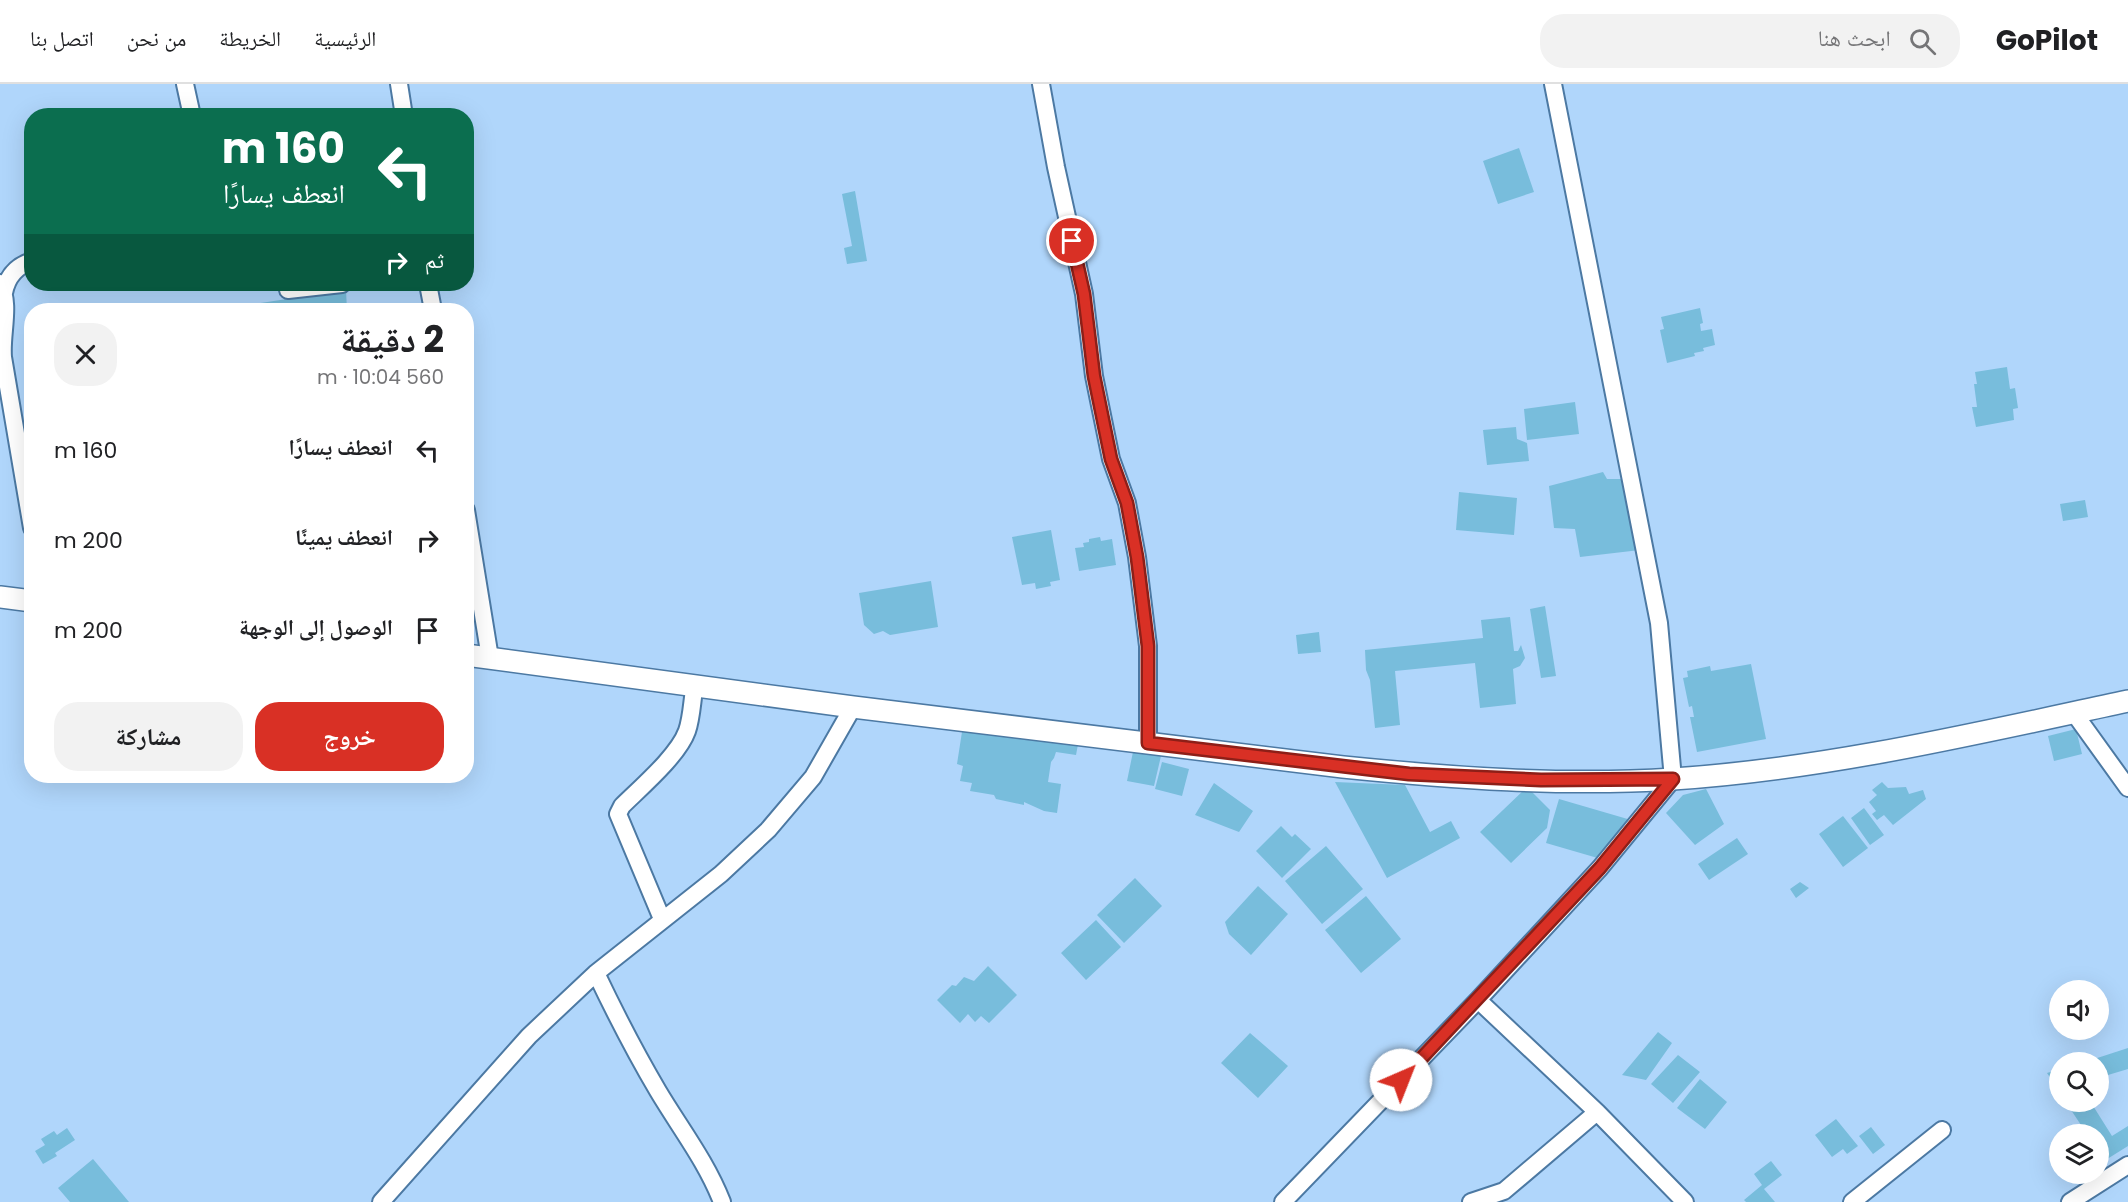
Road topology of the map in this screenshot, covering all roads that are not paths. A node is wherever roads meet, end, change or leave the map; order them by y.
1 (185, 84) edge
2 (399, 84) edge
3 (1041, 84) edge
4 (1553, 84) edge
5 (190, 108) edge
6 (403, 108) edge
7 (24, 264) edge
8 (2, 288) edge
9 (24, 481) edge
10 (474, 559) edge
11 (0, 597) edge
12 (24, 600) edge
13 (474, 656) edge
14 (490, 658) junction
15 (695, 684) junction
16 (2128, 701) edge
17 (853, 707) junction
18 (2074, 713) junction
19 (1148, 743) junction
20 (1673, 779) junction
21 (2128, 788) edge
22 (662, 919) junction
23 (596, 973) junction
24 (1478, 1000) junction
25 (1597, 1112) junction
26 (1942, 1130) dead end
27 (2128, 1165) edge
28 (381, 1202) edge
29 (722, 1202) edge
30 (1283, 1202) edge
31 (1471, 1202) edge
32 (1685, 1202) edge
33 (1852, 1202) edge
34 (2070, 1202) edge

1 - 5 street
2 - 6 street
3 - 19 street
4 - 20 street
7 - 8 street
8 - 9 street
10 - 14 street
11 - 12 street
13 - 14 street
14 - 15 street
15 - 17 street
15 - 22 street
16 - 18 street
17 - 19 street
17 - 22 street
18 - 20 street
18 - 21 street
19 - 20 street
20 - 24 street
22 - 23 street
23 - 28 street
23 - 29 street
24 - 25 street
24 - 30 street
25 - 31 street
25 - 32 street
26 - 33 street
27 - 34 street

